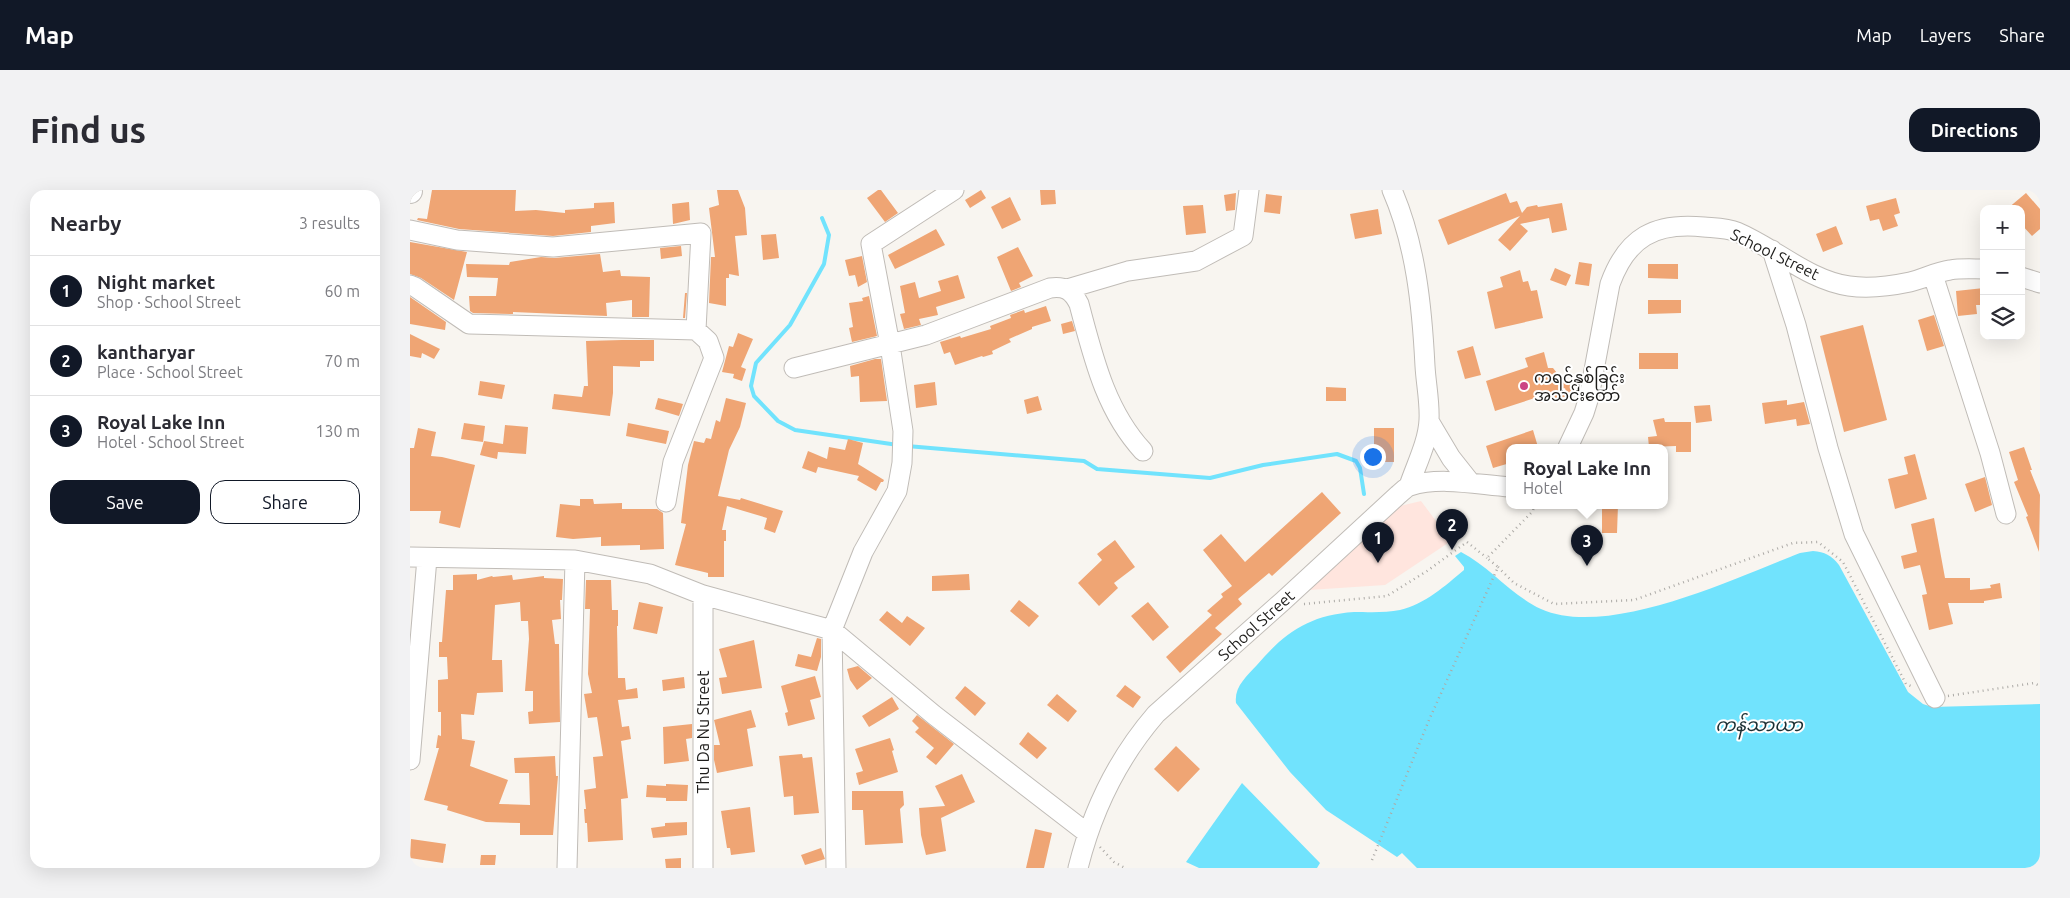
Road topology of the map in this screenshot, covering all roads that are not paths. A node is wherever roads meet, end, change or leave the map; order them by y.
1 (954, 190) edge
2 (1249, 190) edge
3 (1392, 190) edge
4 (410, 230) edge
5 (1772, 250) junction
6 (1980, 270) edge
7 (1933, 275) junction
8 (2025, 278) edge
9 (2040, 283) edge
10 (410, 285) edge
11 (1067, 288) junction
12 (696, 330) junction
13 (890, 345) junction
14 (794, 368) dead end
15 (1429, 420) junction
16 (1569, 444) edge
17 (1143, 451) dead end
18 (1470, 482) junction
19 (1506, 486) edge
20 (1404, 491) junction
21 (666, 502) dead end
22 (2006, 514) dead end
23 (418, 557) edge
24 (575, 560) junction
25 (703, 595) junction
26 (832, 630) junction
27 (1935, 698) road end
28 (410, 760) edge
29 (1087, 833) junction
30 (567, 868) edge
31 (703, 868) edge
32 (836, 868) edge
33 (1078, 868) edge

1 - 13 street
2 - 11 street
3 - 15 street
4 - 12 street
5 - 7 street, School Street
5 - 16 street, School Street
5 - 27 street
6 - 7 street, School Street
7 - 22 street
8 - 9 street
10 - 12 street
11 - 13 street
11 - 17 street
12 - 21 street
13 - 14 street
13 - 26 street
15 - 18 street
15 - 20 street
18 - 19 street
18 - 20 street
20 - 29 street, School Street
23 - 24 street
23 - 28 street
24 - 25 street
24 - 30 street
25 - 26 street
25 - 31 street, Thu Da Nu Street
26 - 29 street
26 - 32 street
29 - 33 street, School Street

